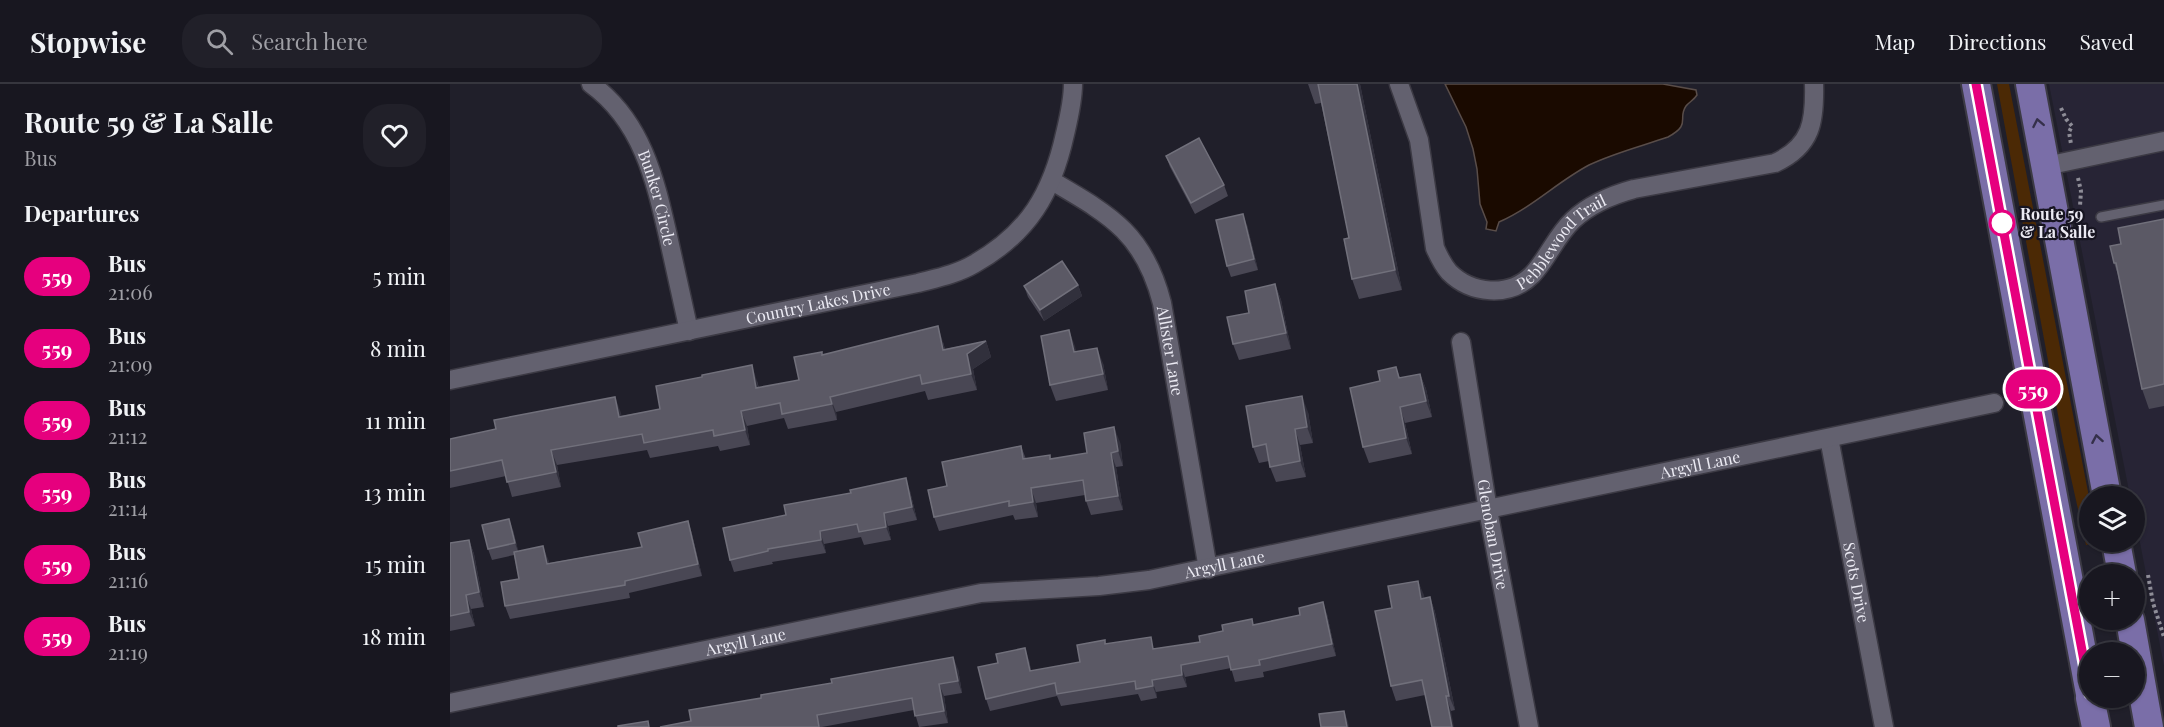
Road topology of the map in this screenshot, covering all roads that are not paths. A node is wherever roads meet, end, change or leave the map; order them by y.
1 (591, 84) edge
2 (1072, 84) edge
3 (1399, 84) edge
4 (1814, 84) edge
5 (1976, 84) edge
6 (2030, 84) edge
7 (2164, 141) edge
8 (2046, 166) junction
9 (1052, 181) junction
10 (2164, 205) edge
11 (2101, 217) dead end
12 (689, 331) junction
13 (1461, 342) dead end
14 (450, 380) edge
15 (1994, 403) dead end
16 (1829, 438) junction
17 (2105, 486) edge
18 (1488, 510) junction
19 (1208, 569) junction
20 (2132, 630) edge
21 (2080, 642) edge
22 (450, 703) edge
23 (2092, 708) edge
24 (1529, 727) edge
25 (1884, 727) edge
26 (2096, 727) edge
27 (2150, 727) edge

1 - 12 street, Bunker Circle
2 - 9 street, Country Lakes Drive
3 - 4 street, Pebblewood Trail
5 - 21 main road
8 -> 6 main road
7 - 8 street
17 -> 8 main road
9 - 12 street, Country Lakes Drive
9 - 19 street, Allister Lane
10 - 11 lane
12 - 14 street, Country Lakes Drive
13 - 18 street, Glenoban Drive
15 - 16 street, Argyll Lane
16 - 18 street, Argyll Lane
16 - 25 street, Scots Drive
18 - 19 street, Argyll Lane
18 - 24 street, Glenoban Drive
19 - 22 street, Argyll Lane
20 - 27 main road
23 - 26 main road

